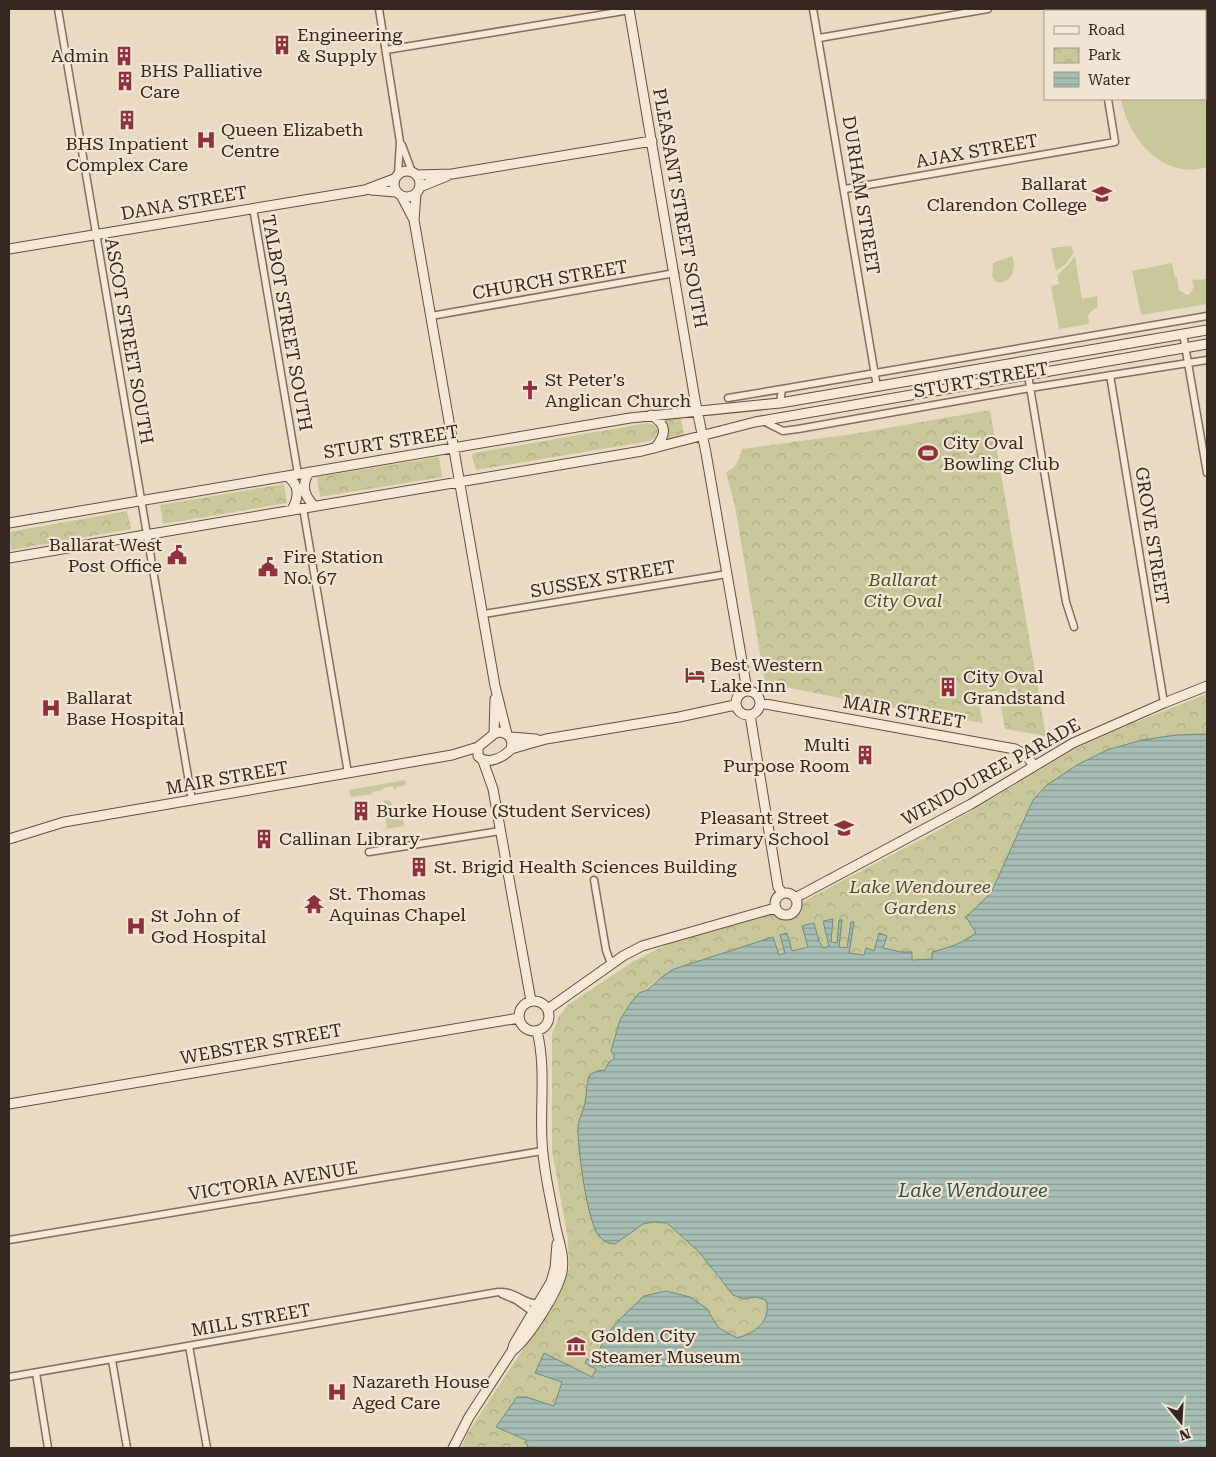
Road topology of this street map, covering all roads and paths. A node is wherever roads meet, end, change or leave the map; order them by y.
1 (58, 9) edge
2 (379, 9) edge
3 (629, 9) edge
4 (814, 9) edge
5 (988, 9) edge
6 (819, 38) junction
7 (386, 50) junction
8 (1108, 100) edge
9 (652, 141) junction
10 (400, 142) junction
11 (414, 173) junction
12 (452, 174) junction
13 (396, 176) junction
14 (845, 189) junction
15 (365, 190) junction
16 (418, 190) junction
17 (399, 194) junction
18 (253, 208) junction
19 (414, 220) junction
20 (96, 234) junction
21 (9, 250) edge
22 (675, 274) junction
23 (432, 316) junction
24 (1207, 316) edge
25 (1207, 330) edge
26 (1183, 334) junction
27 (1207, 344) edge
28 (1186, 348) junction
29 (1207, 360) edge
30 (1188, 363) junction
31 (875, 373) junction
32 (1028, 375) junction
33 (1110, 375) junction
34 (877, 387) junction
35 (1030, 388) junction
36 (782, 389) junction
37 (728, 398) dead end
38 (780, 403) junction
39 (698, 412) junction
40 (651, 415) junction
41 (763, 421) junction
42 (703, 436) junction
43 (454, 448) junction
44 (654, 449) junction
45 (309, 472) junction
46 (1207, 473) edge
47 (298, 474) junction
48 (287, 476) junction
49 (461, 482) junction
50 (141, 500) junction
51 (314, 506) junction
52 (303, 508) junction
53 (292, 510) junction
54 (9, 523) edge
55 (147, 535) junction
56 (9, 558) edge
57 (727, 574) junction
58 (484, 614) junction
59 (1074, 627) dead end
60 (496, 686) junction
61 (1207, 686) edge
62 (746, 690) junction
63 (760, 703) junction
64 (1164, 703) junction
65 (735, 704) junction
66 (750, 715) junction
67 (494, 734) junction
68 (509, 735) junction
69 (546, 739) junction
70 (478, 747) junction
71 (511, 749) junction
72 (452, 755) junction
73 (494, 759) junction
74 (481, 760) junction
75 (1034, 766) junction
76 (348, 773) junction
77 (493, 789) junction
78 (192, 800) junction
79 (500, 831) junction
80 (9, 839) edge
81 (369, 852) dead end
82 (594, 880) dead end
83 (782, 893) junction
84 (795, 898) junction
85 (775, 908) junction
86 (611, 964) junction
87 (531, 1001) junction
88 (548, 1009) junction
89 (519, 1018) junction
90 (537, 1031) junction
91 (9, 1104) edge
92 (542, 1151) junction
93 (9, 1240) edge
94 (498, 1292) junction
95 (538, 1309) junction
96 (189, 1346) junction
97 (112, 1360) junction
98 (36, 1373) junction
99 (9, 1377) edge
100 (48, 1448) edge
101 (127, 1448) edge
102 (207, 1448) edge
103 (453, 1448) edge

1 - 20 street, ASCOT STREET SOUTH
2 - 7 street
3 - 7 street
3 - 9 street, PLEASANT STREET SOUTH
4 - 6 street, DURHAM STREET
5 - 6 street
6 - 14 street, DURHAM STREET
7 - 10 street
8 - 14 street, AJAX STREET
9 - 12 street
9 - 22 street, PLEASANT STREET SOUTH
10 - 11 street
10 - 13 street
11 - 12 street
11 - 13 street
11 - 16 street
12 - 16 street
13 - 15 street, DANA STREET
13 - 17 street
14 - 31 street, DURHAM STREET
15 - 17 street, DANA STREET
15 - 18 street, DANA STREET
16 - 17 street
16 - 19 street
17 - 19 street
18 - 20 street, DANA STREET
18 - 47 street, TALBOT STREET SOUTH
19 - 23 street
20 - 21 street, DANA STREET
20 - 50 street, ASCOT STREET SOUTH
22 - 23 street, CHURCH STREET
22 - 39 street, PLEASANT STREET SOUTH
23 - 43 street
24 - 31 street, STURT STREET
25 - 26 street, STURT STREET
26 - 28 street
26 - 34 street, STURT STREET
27 - 28 street, STURT STREET
28 - 30 street
28 - 32 street, STURT STREET
29 - 30 street, STURT STREET
30 - 33 street, STURT STREET
30 - 46 street
31 - 34 street, DURHAM STREET
31 - 36 street, STURT STREET
32 - 35 street
32 - 41 street, STURT STREET
33 - 35 street, STURT STREET
33 - 64 street, GROVE STREET
34 - 38 street, STURT STREET
35 - 41 street, STURT STREET
35 - 59 street
36 - 37 street, STURT STREET
36 - 38 street
38 - 39 street, STURT STREET
39 - 40 street, STURT STREET
39 - 42 street, PLEASANT STREET SOUTH
40 - 43 street, STURT STREET
40 - 44 street
41 - 42 street, STURT STREET
42 - 44 street, STURT STREET
42 - 57 street, PLEASANT STREET SOUTH
43 - 45 street, STURT STREET
43 - 49 street
44 - 49 street, STURT STREET
45 - 47 street, STURT STREET
45 - 51 street
47 - 48 street, STURT STREET
48 - 50 street, STURT STREET
48 - 53 street
49 - 51 street, STURT STREET
49 - 58 street
50 - 54 street, STURT STREET
50 - 55 street, ASCOT STREET SOUTH
51 - 52 street, STURT STREET
52 - 53 street, STURT STREET
52 - 76 street
53 - 55 street, STURT STREET
55 - 56 street, STURT STREET
55 - 78 street, ASCOT STREET SOUTH
57 - 58 street, SUSSEX STREET
57 - 62 street, PLEASANT STREET SOUTH
58 - 60 street
60 - 67 street
60 - 68 street
61 - 64 street, WENDOUREE PARADE
62 - 63 street
62 - 65 street
63 - 66 street
63 - 75 street, MAIR STREET
64 - 75 street, WENDOUREE PARADE
65 - 66 street
65 - 69 street
66 - 83 street
67 - 68 street
67 - 70 street
68 - 69 street
68 - 71 street
69 - 71 street
70 - 72 street, MAIR STREET
70 - 74 street
71 - 73 street
72 - 74 street, MAIR STREET
72 - 76 street, MAIR STREET
73 - 74 street, MAIR STREET
73 - 77 street
74 - 77 street
75 - 84 street, WENDOUREE PARADE
76 - 78 street, MAIR STREET
77 - 79 street
78 - 80 street, MAIR STREET
79 - 81 street
79 - 87 street
82 - 86 street
83 - 84 street
83 - 85 street
84 - 85 street
85 - 86 street
86 - 88 street
87 - 88 street
87 - 89 street
88 - 90 street
89 - 90 street
89 - 91 street, WEBSTER STREET
90 - 92 street
92 - 93 street, VICTORIA AVENUE
92 - 95 street
94 - 95 street
94 - 95 street, MILL STREET
94 - 96 street, MILL STREET
95 - 103 street
96 - 97 street, MILL STREET
96 - 102 street
97 - 98 street, MILL STREET
97 - 101 street
98 - 99 street, MILL STREET
98 - 100 street

